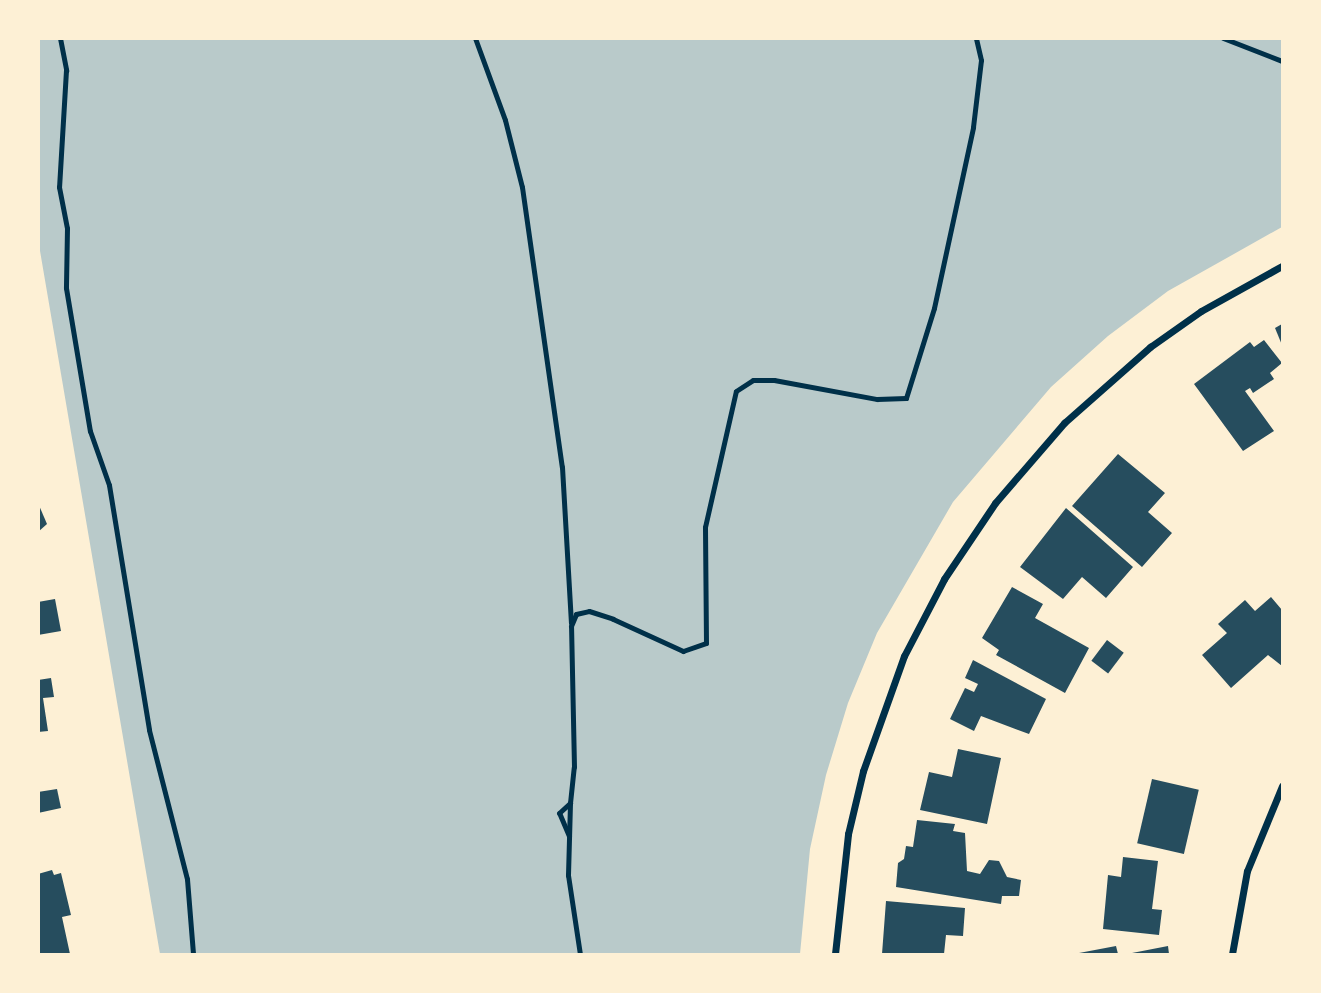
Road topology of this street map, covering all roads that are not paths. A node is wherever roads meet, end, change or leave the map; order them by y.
1 (60, 38) edge
2 (475, 38) edge
3 (976, 38) edge
4 (1223, 38) edge
5 (1283, 61) edge
6 (1283, 266) edge
7 (571, 626) junction
8 (1283, 786) edge
9 (570, 803) junction
10 (569, 836) junction
11 (193, 954) edge
12 (580, 954) edge
13 (835, 954) edge
14 (1232, 954) edge

1 - 11 lane
2 - 7 lane
3 - 7 lane
4 - 5 lane
6 - 13 street
7 - 9 lane
8 - 14 street
9 - 10 lane
9 - 10 lane
10 - 12 lane

